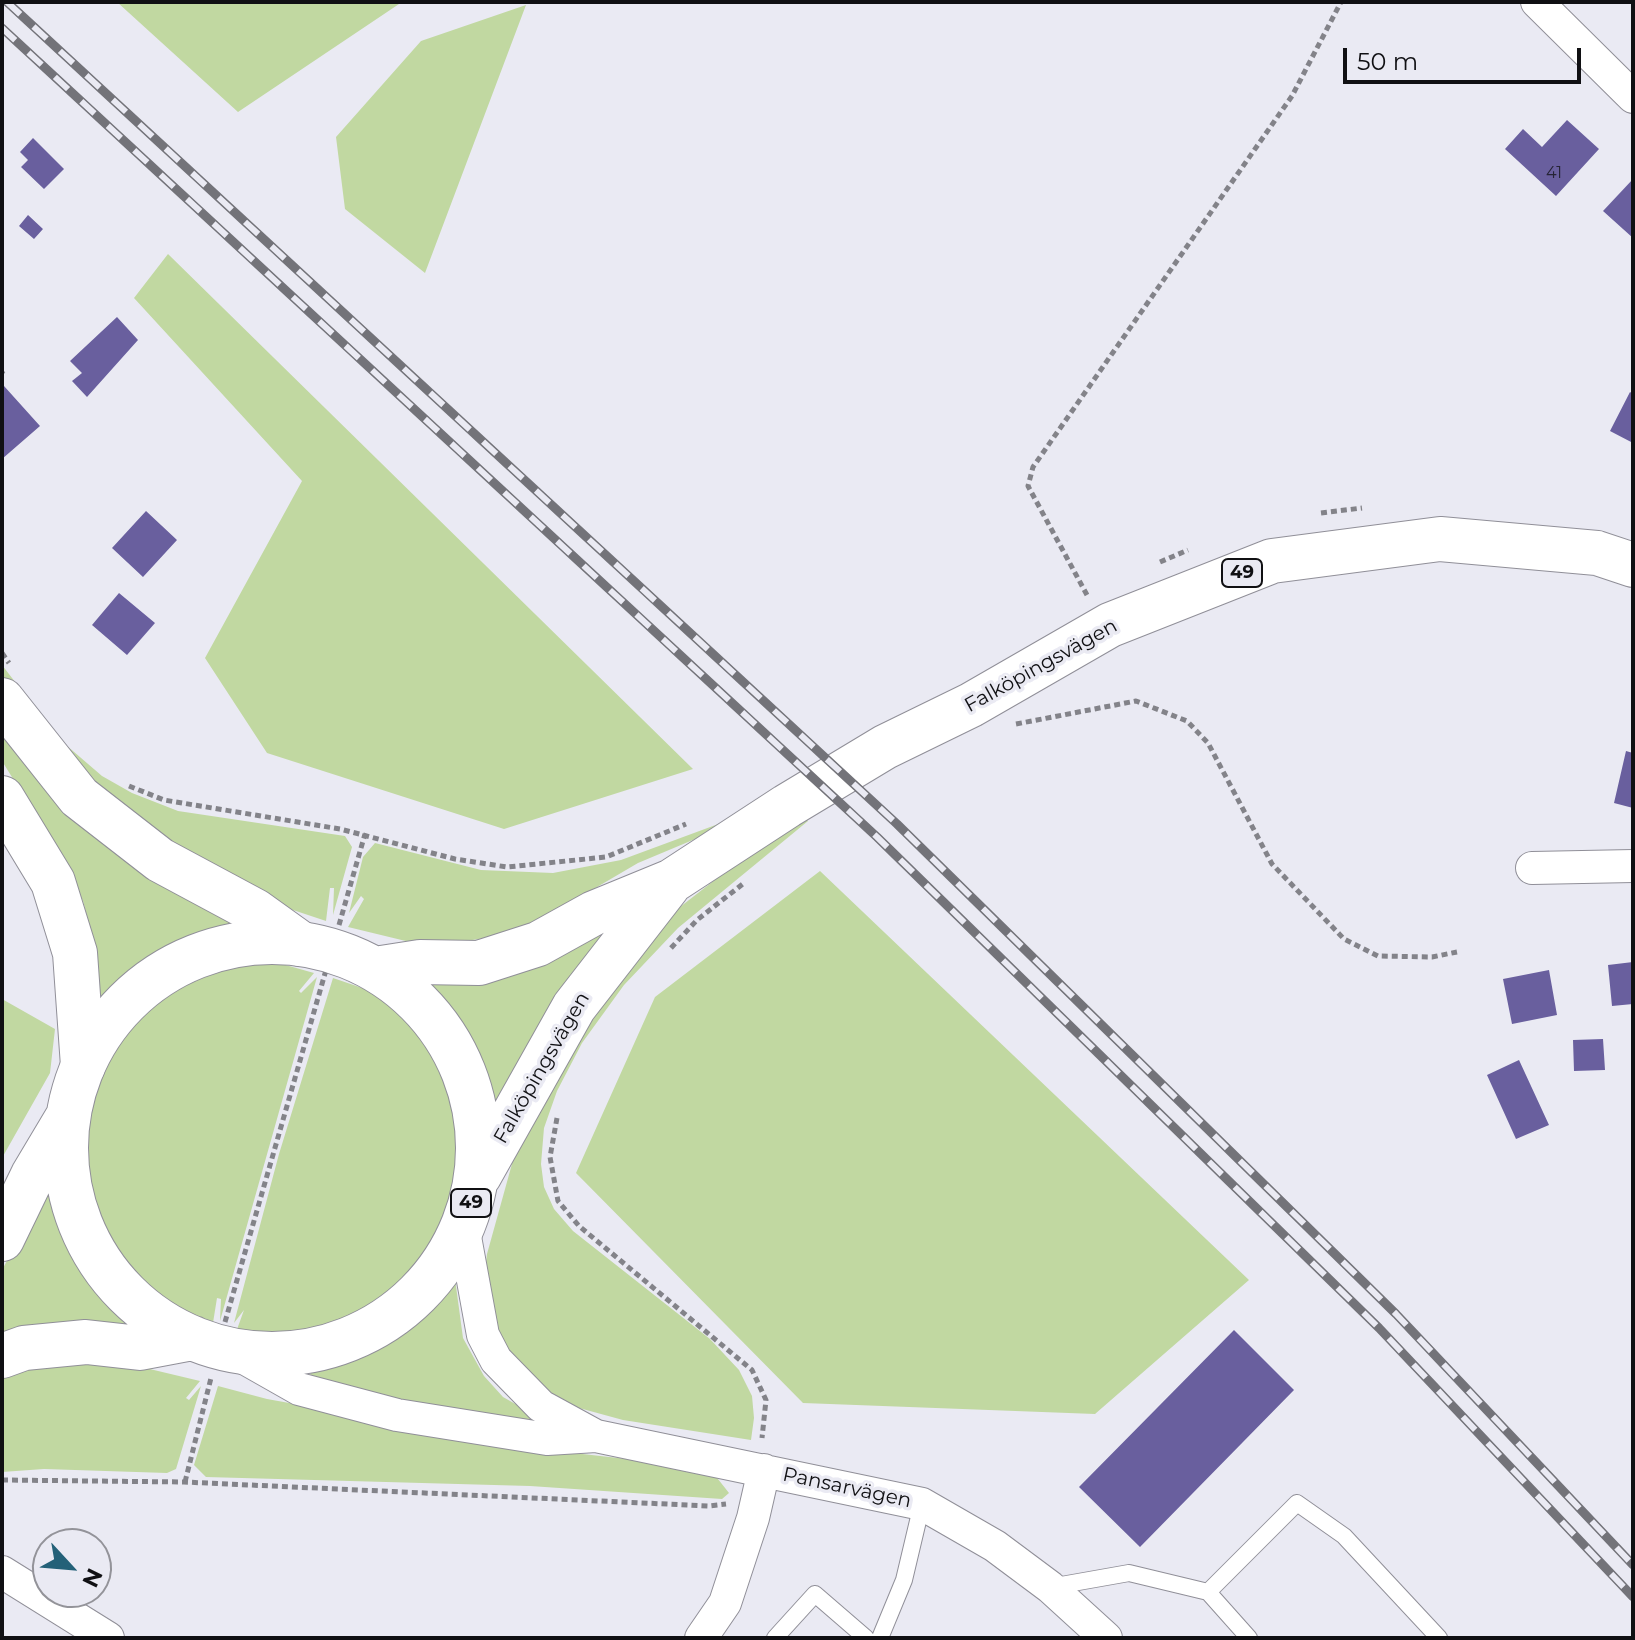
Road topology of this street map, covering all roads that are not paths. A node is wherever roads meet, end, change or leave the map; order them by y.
1 (1537, 2) edge
2 (1633, 97) edge
3 (1633, 565) edge
4 (6, 682) edge
5 (2, 798) edge
6 (1633, 866) edge
7 (1532, 868) dead end
8 (672, 881) junction
9 (322, 946) junction
10 (375, 969) junction
11 (83, 1066) junction
12 (68, 1116) junction
13 (475, 1182) junction
14 (463, 1226) junction
15 (2, 1239) edge
16 (215, 1350) junction
17 (2, 1356) edge
18 (596, 1436) junction
19 (758, 1469) junction
20 (922, 1504) junction
21 (2, 1572) edge
22 (1050, 1587) junction
23 (1208, 1592) junction
24 (1099, 1636) edge
25 (108, 1638) edge
26 (701, 1638) edge
27 (775, 1638) edge
28 (866, 1638) edge
29 (880, 1638) edge
30 (1249, 1638) edge
31 (1439, 1638) edge

1 - 2 street
3 - 8 main road, Falköpingsvägen / 49
4 - 9 main road
5 - 11 main road
6 - 7 street
8 - 10 main road, Falköpingsvägen / 49
8 - 13 main road, Falköpingsvägen / 49
9 - 10 main road, 49
9 - 11 main road, 49
10 - 13 main road, 49
11 - 12 main road, 49
12 - 15 main road, 49
12 - 16 main road, 49
13 - 14 main road, 49
14 - 16 main road, 49
14 - 18 street, Pansarvägen
16 - 17 main road, 49
16 - 18 street, Pansarvägen
18 - 19 street, Pansarvägen
19 - 20 street, Pansarvägen
19 - 26 street
20 - 22 street, Pansarvägen
20 - 29 lane
21 - 25 street
22 - 23 lane
22 - 24 street, Pansarvägen
23 - 30 lane
23 - 31 lane
27 - 28 lane

